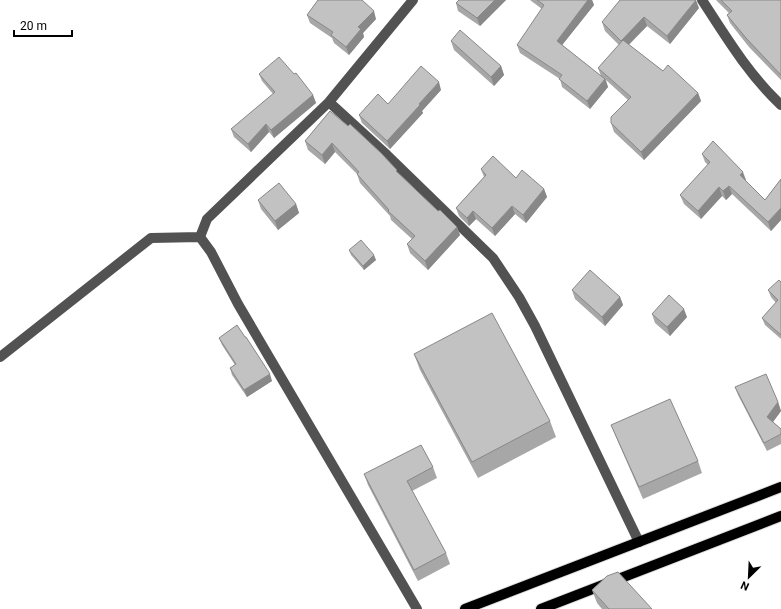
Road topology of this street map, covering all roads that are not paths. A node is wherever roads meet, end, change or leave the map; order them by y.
1 (413, 0) edge
2 (702, 0) edge
3 (329, 102) junction
4 (781, 105) edge
5 (200, 237) junction
6 (0, 357) edge
7 (781, 487) edge
8 (781, 516) edge
9 (639, 542) junction
10 (417, 609) edge
11 (465, 609) edge
12 (541, 609) edge

1 - 3 street
2 - 4 street
3 - 5 street
3 - 9 street
5 - 6 street
5 - 10 street
7 - 9 main road
8 - 12 main road
9 - 11 main road

